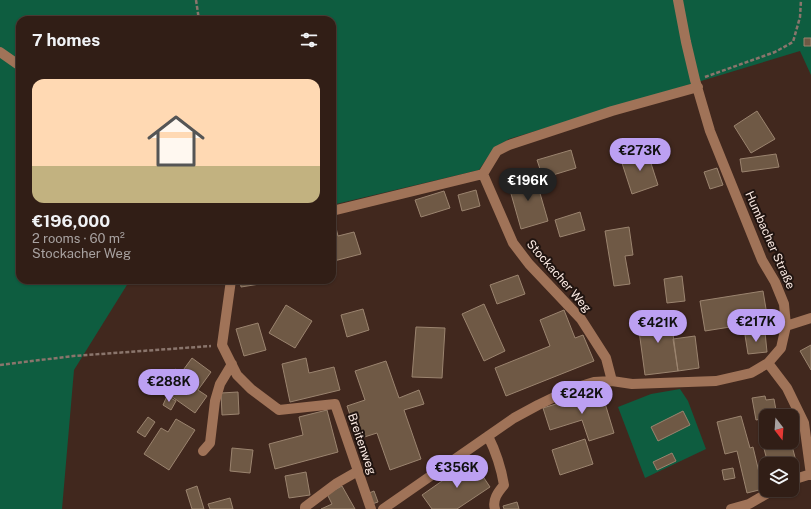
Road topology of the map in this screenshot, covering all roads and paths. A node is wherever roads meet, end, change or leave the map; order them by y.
1 (196, 0) edge
2 (678, 0) edge
3 (801, 0) edge
4 (198, 16) edge
5 (0, 52) edge
6 (16, 63) edge
7 (696, 84) junction
8 (483, 174) junction
9 (336, 210) edge
10 (230, 284) edge
11 (811, 318) edge
12 (786, 326) junction
13 (222, 345) junction
14 (768, 362) junction
15 (232, 364) junction
16 (0, 365) edge
17 (612, 381) junction
18 (488, 436) junction
19 (203, 451) dead end
20 (358, 471) junction
21 (811, 475) edge
22 (799, 478) edge
23 (761, 497) edge
24 (305, 509) edge
25 (371, 509) edge
26 (383, 509) edge
27 (495, 509) edge
28 (731, 509) edge

1 - 4 path
2 - 7 street, Humbacher Straße
3 - 7 path
5 - 6 street
7 - 8 street
7 - 12 street, Humbacher Straße
8 - 9 street
8 - 17 street, Stockacher Weg
10 - 13 street
11 - 12 street
12 - 14 street, Humbacher Straße
13 - 15 street, Breitenweg
13 - 16 path
14 - 17 street, Humbacher Straße
14 - 21 street
15 - 19 street
15 - 20 street, Breitenweg
17 - 18 street, Humbacher Straße
18 - 26 street, Humbacher Straße
18 - 27 street
20 - 24 street
20 - 25 street, Breitenweg
21 - 22 street
23 - 28 street

